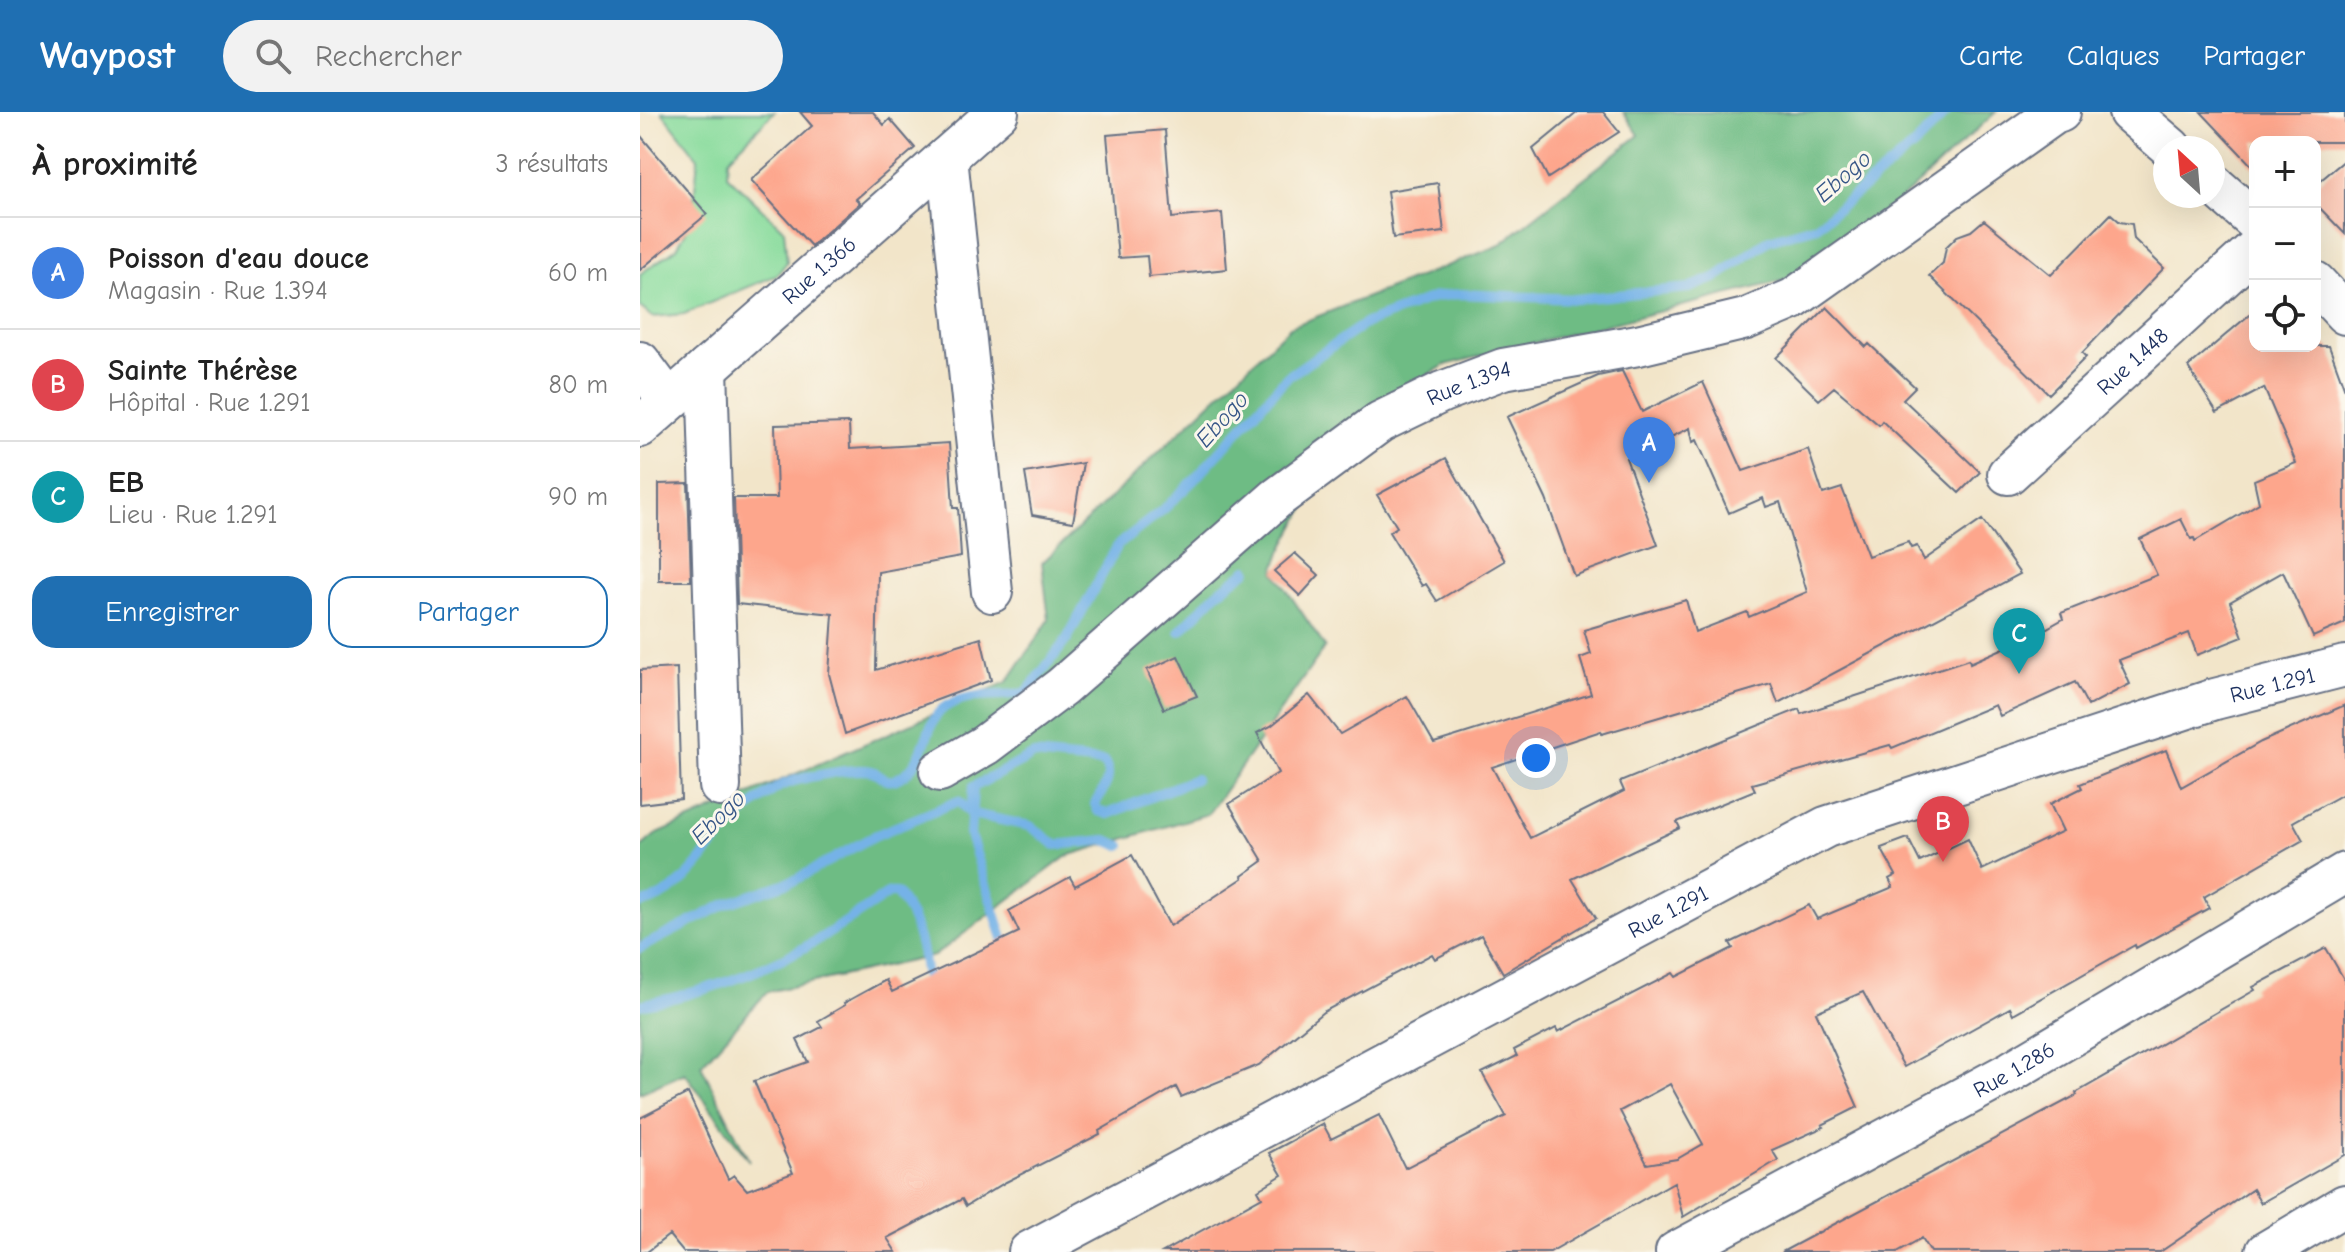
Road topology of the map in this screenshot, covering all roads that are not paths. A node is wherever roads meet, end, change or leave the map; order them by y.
1 (2060, 112) edge
2 (2129, 112) edge
3 (965, 129) edge
4 (2157, 136) edge
5 (2225, 195) edge
6 (2249, 216) edge
7 (2249, 254) edge
8 (2321, 288) edge
9 (2345, 314) edge
10 (640, 362) edge
11 (707, 368) junction
12 (654, 414) edge
13 (2008, 474) dead end
14 (992, 592) dead end
15 (2345, 666) edge
16 (940, 771) dead end
17 (720, 786) dead end
18 (2345, 873) edge
19 (2345, 1205) edge
20 (1029, 1252) edge
21 (1676, 1252) edge
22 (2266, 1252) edge

1 - 16 street, Rue 1.394
2 - 4 street
3 - 11 street, Rue 1.366
3 - 14 street
5 - 6 street
7 - 13 street, Rue 1.448
8 - 9 street
10 - 12 street
11 - 12 street, Rue 1.366
11 - 17 street
15 - 20 street, Rue 1.291
18 - 21 street, Rue 1.286
19 - 22 street

